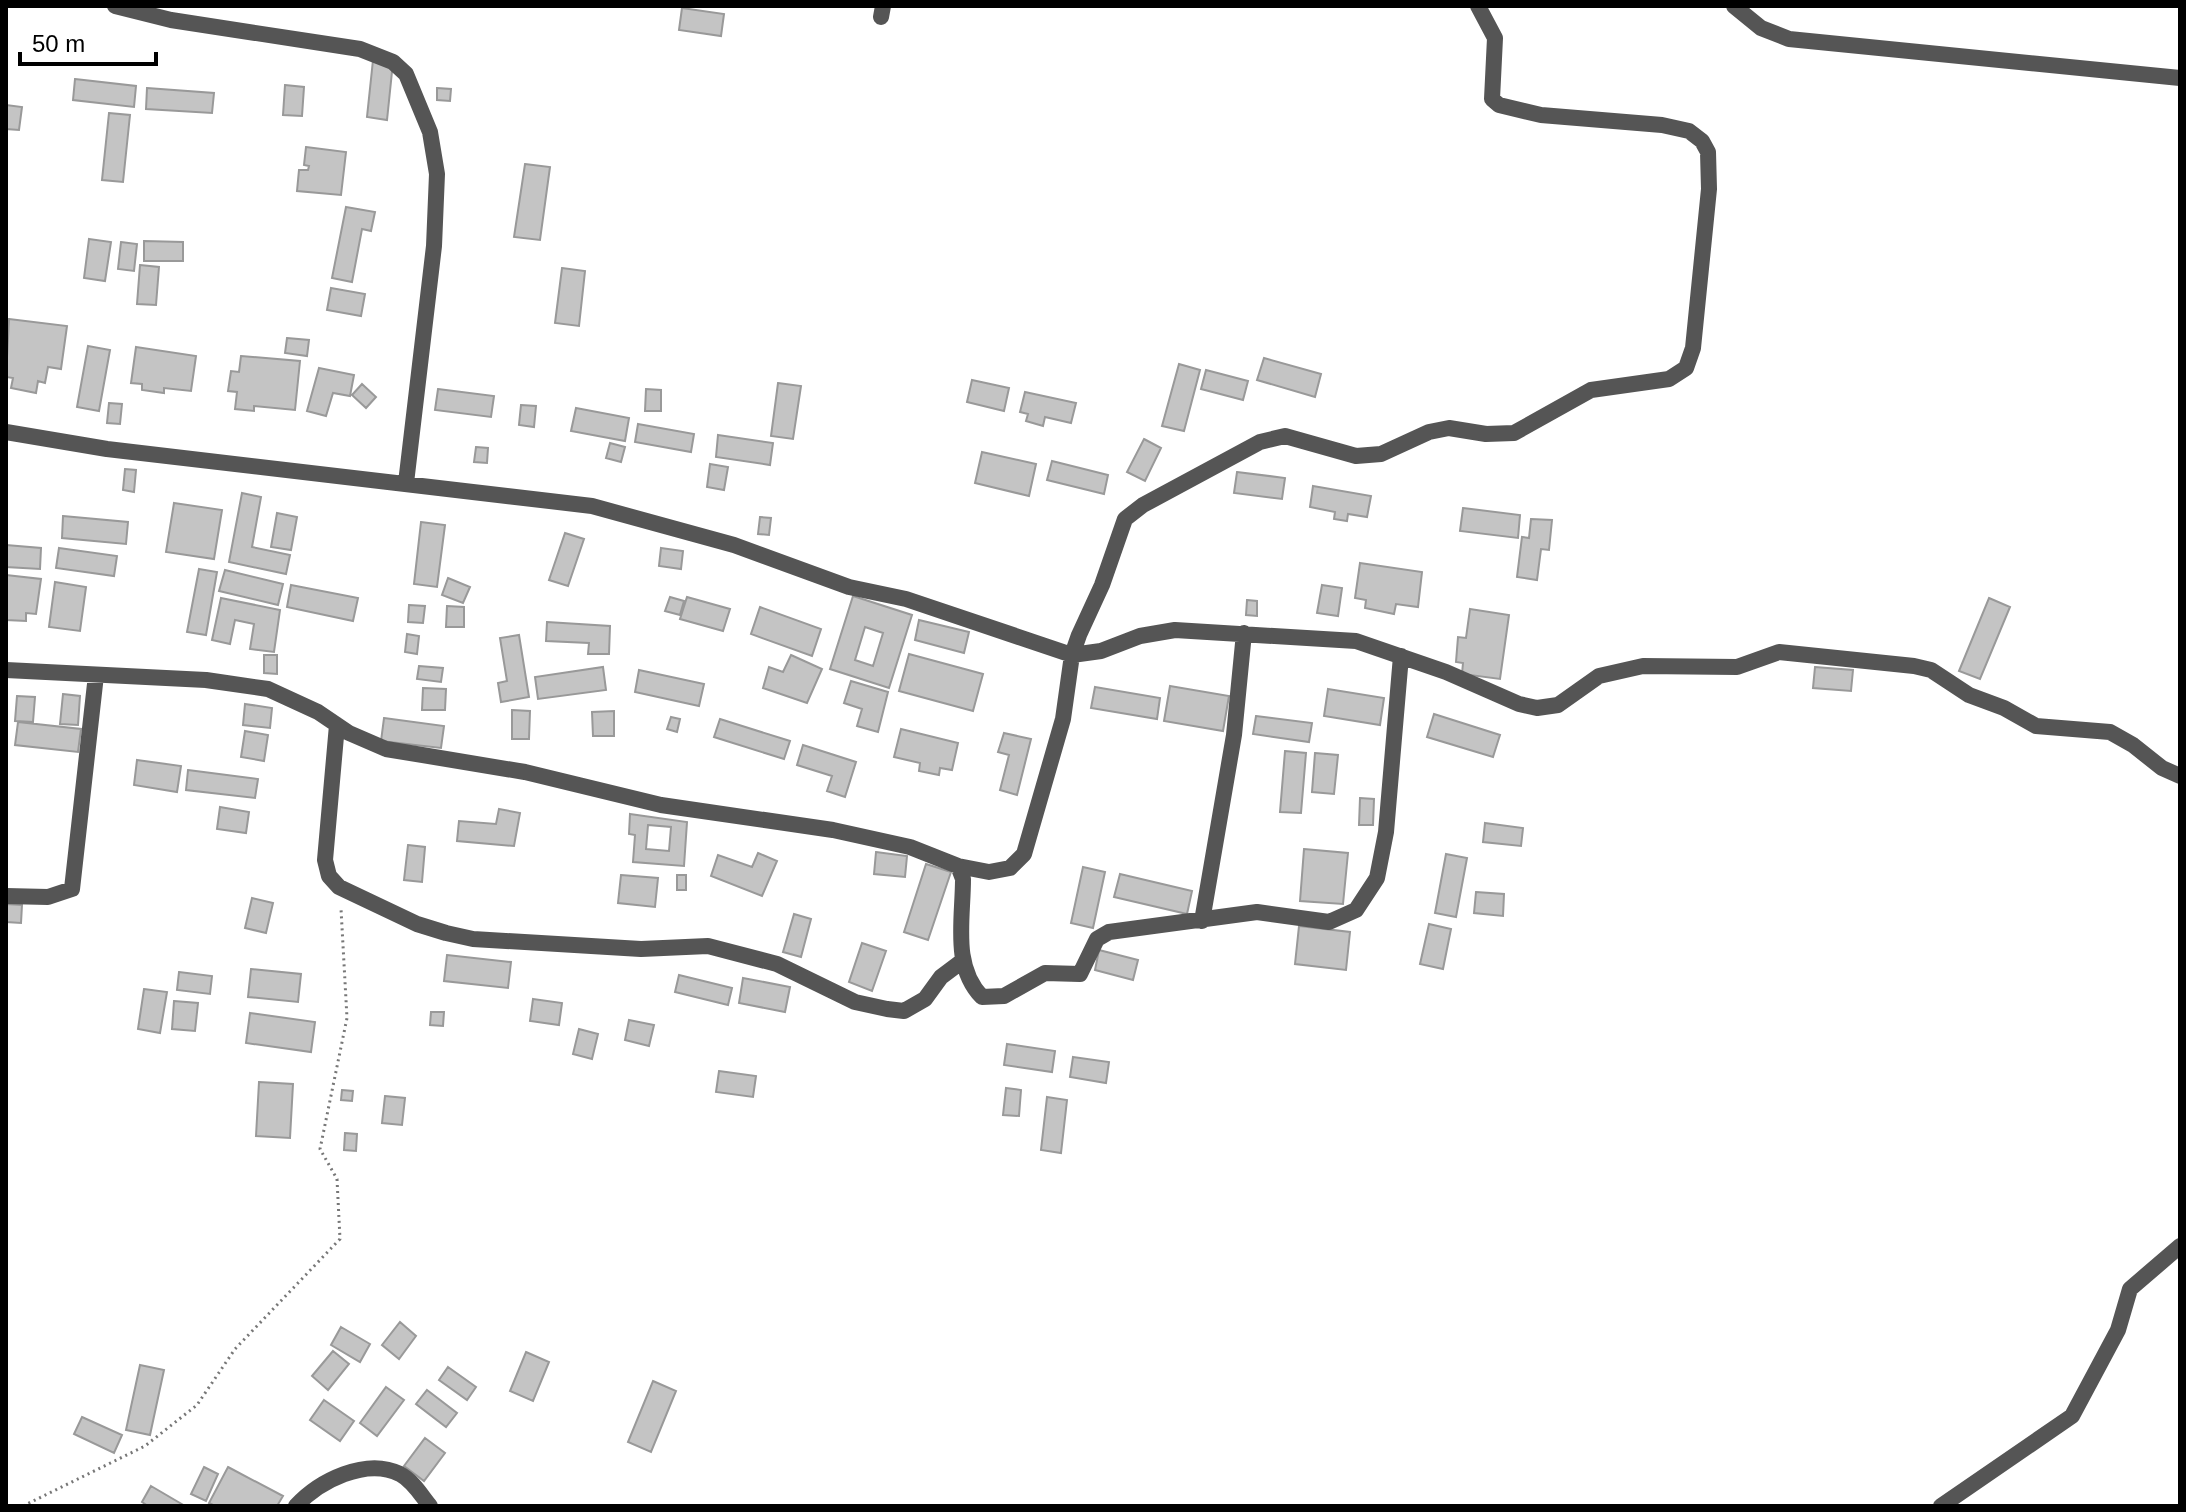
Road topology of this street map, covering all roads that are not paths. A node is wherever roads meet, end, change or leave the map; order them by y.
1 (115, 6) edge
2 (1478, 6) edge
3 (1734, 6) edge
4 (2180, 78) edge
5 (6, 432) edge
6 (406, 483) junction
7 (1244, 633) junction
8 (1072, 655) junction
9 (1401, 656) junction
10 (6, 670) edge
11 (96, 675) junction
12 (337, 725) junction
13 (2180, 776) edge
14 (958, 866) junction
15 (6, 896) edge
16 (1202, 921) junction
17 (961, 962) junction
18 (2180, 1246) edge
19 (296, 1506) edge
20 (430, 1506) edge
21 (1941, 1506) edge

1 - 6 street
2 - 8 street
3 - 4 street
5 - 6 street
6 - 8 street
7 - 8 street
7 - 9 street
7 - 16 street
8 - 14 street
9 - 13 street
9 - 16 street
10 - 11 street
11 - 12 street
11 - 15 street
12 - 14 street
12 - 17 street
14 - 17 street
16 - 17 street
18 - 21 street
19 - 20 street

